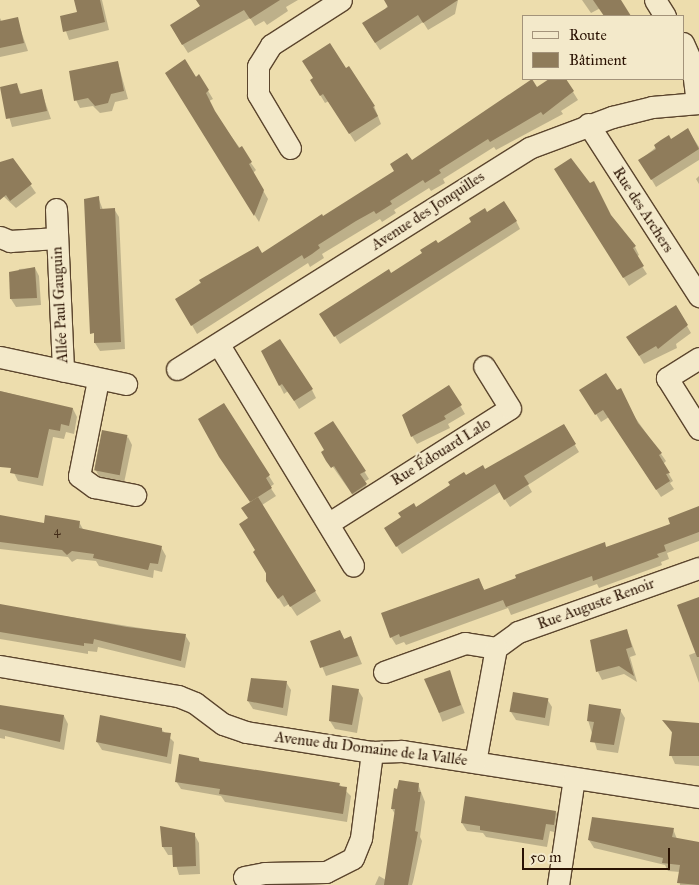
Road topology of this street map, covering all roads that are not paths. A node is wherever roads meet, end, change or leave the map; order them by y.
1 (341, 0) edge
2 (655, 0) edge
3 (664, 15) edge
4 (684, 46) edge
5 (698, 103) edge
6 (588, 124) junction
7 (290, 148) dead end
8 (56, 209) dead end
9 (0, 237) edge
10 (57, 238) junction
11 (699, 296) edge
12 (219, 345) junction
13 (0, 357) edge
14 (699, 358) edge
15 (484, 366) dead end
16 (178, 369) dead end
17 (63, 371) junction
18 (98, 380) junction
19 (126, 384) dead end
20 (699, 429) edge
21 (135, 494) dead end
22 (329, 523) junction
23 (354, 565) dead end
24 (699, 568) edge
25 (496, 648) junction
26 (0, 666) edge
27 (384, 672) dead end
28 (372, 752) junction
29 (475, 762) junction
30 (574, 778) junction
31 (699, 797) edge
32 (244, 877) dead end
33 (558, 885) edge

1 - 7 street
2 - 3 street
4 - 5 street
5 - 6 street, Avenue des Jonquilles
6 - 11 street, Rue des Archers
6 - 12 street, Avenue des Jonquilles
8 - 10 street, Allée Paul Gauguin
9 - 10 street, Allée Paul Gauguin
10 - 17 street, Allée Paul Gauguin
12 - 16 street, Avenue des Jonquilles
12 - 22 street
13 - 17 street
14 - 20 street
15 - 22 street, Rue Édouard Lalo
17 - 18 street
18 - 19 street
18 - 21 street
22 - 23 street
24 - 25 street, Rue Auguste Renoir
25 - 27 street
25 - 29 street
26 - 28 street, Avenue du Domaine de la Vallée
28 - 29 street, Avenue du Domaine de la Vallée
28 - 32 street
29 - 30 street, Avenue du Domaine de la Vallée
30 - 31 street, Avenue du Domaine de la Vallée
30 - 33 street

